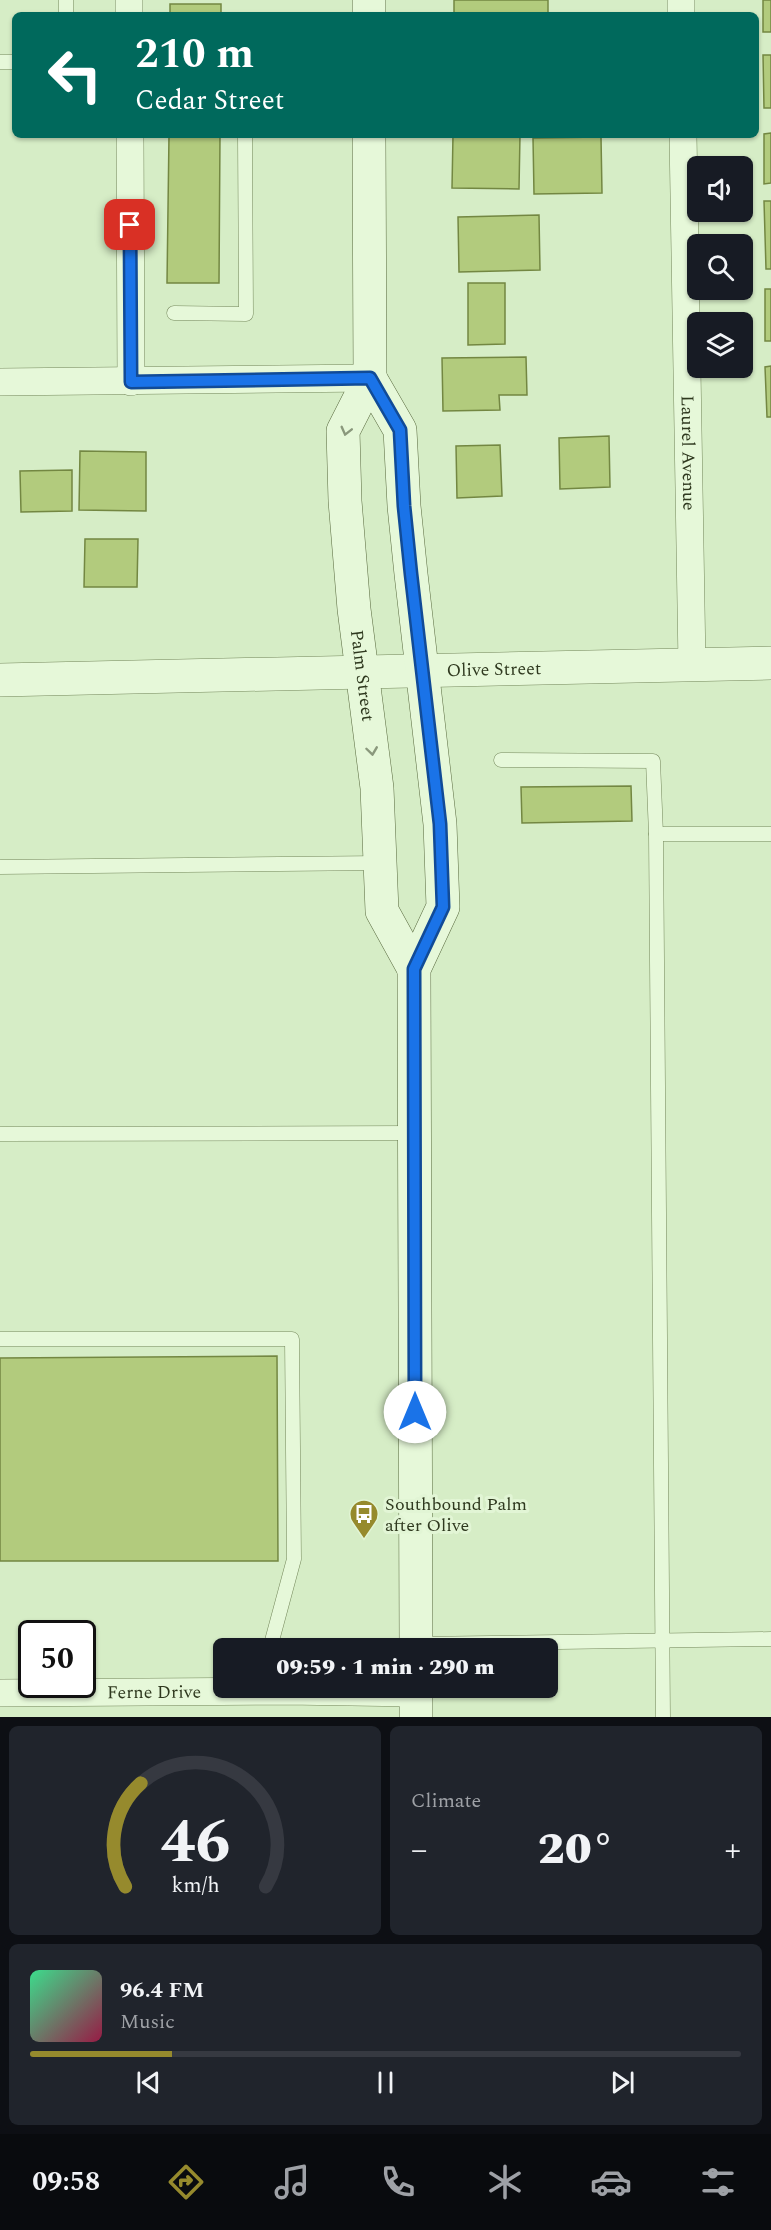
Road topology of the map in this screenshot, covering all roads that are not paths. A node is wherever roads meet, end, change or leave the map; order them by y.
1 (129, 138) edge
2 (245, 138) edge
3 (369, 138) edge
4 (683, 138) edge
5 (174, 313) dead end
6 (370, 378) junction
7 (0, 382) edge
8 (131, 382) junction
9 (771, 663) edge
10 (692, 664) junction
11 (422, 671) junction
12 (361, 672) junction
13 (0, 680) edge
14 (501, 760) dead end
15 (656, 834) junction
16 (771, 834) edge
17 (381, 863) junction
18 (0, 867) edge
19 (414, 969) junction
20 (414, 1133) junction
21 (0, 1134) edge
22 (0, 1339) edge
23 (273, 1638) edge
24 (416, 1638) edge
25 (771, 1639) edge
26 (663, 1642) junction
27 (558, 1644) edge
28 (213, 1691) edge
29 (0, 1693) edge
30 (399, 1698) edge
31 (416, 1699) edge
32 (663, 1717) edge

1 - 8 street
2 - 5 lane
3 - 6 main road, Palm Street
4 - 10 street, Laurel Avenue
6 - 8 street
6 - 11 main road, Palm Street
6 -> 12 main road, Palm Street
7 - 8 street
9 - 10 main road, Olive Street
10 - 11 main road, Olive Street
11 - 12 main road, Olive Street
11 - 19 main road, Palm Street
12 - 13 main road, Olive Street
12 -> 17 main road, Palm Street
14 - 15 lane
15 - 16 lane
15 - 26 lane
17 - 18 lane
17 - 19 main road, Palm Street
19 - 20 main road, Palm Street
20 - 21 lane
20 - 24 main road, Palm Street
22 - 23 lane
25 - 26 lane
26 - 27 lane
26 - 32 lane
28 - 29 street, Ferne Drive
30 - 31 street, Ferne Drive

